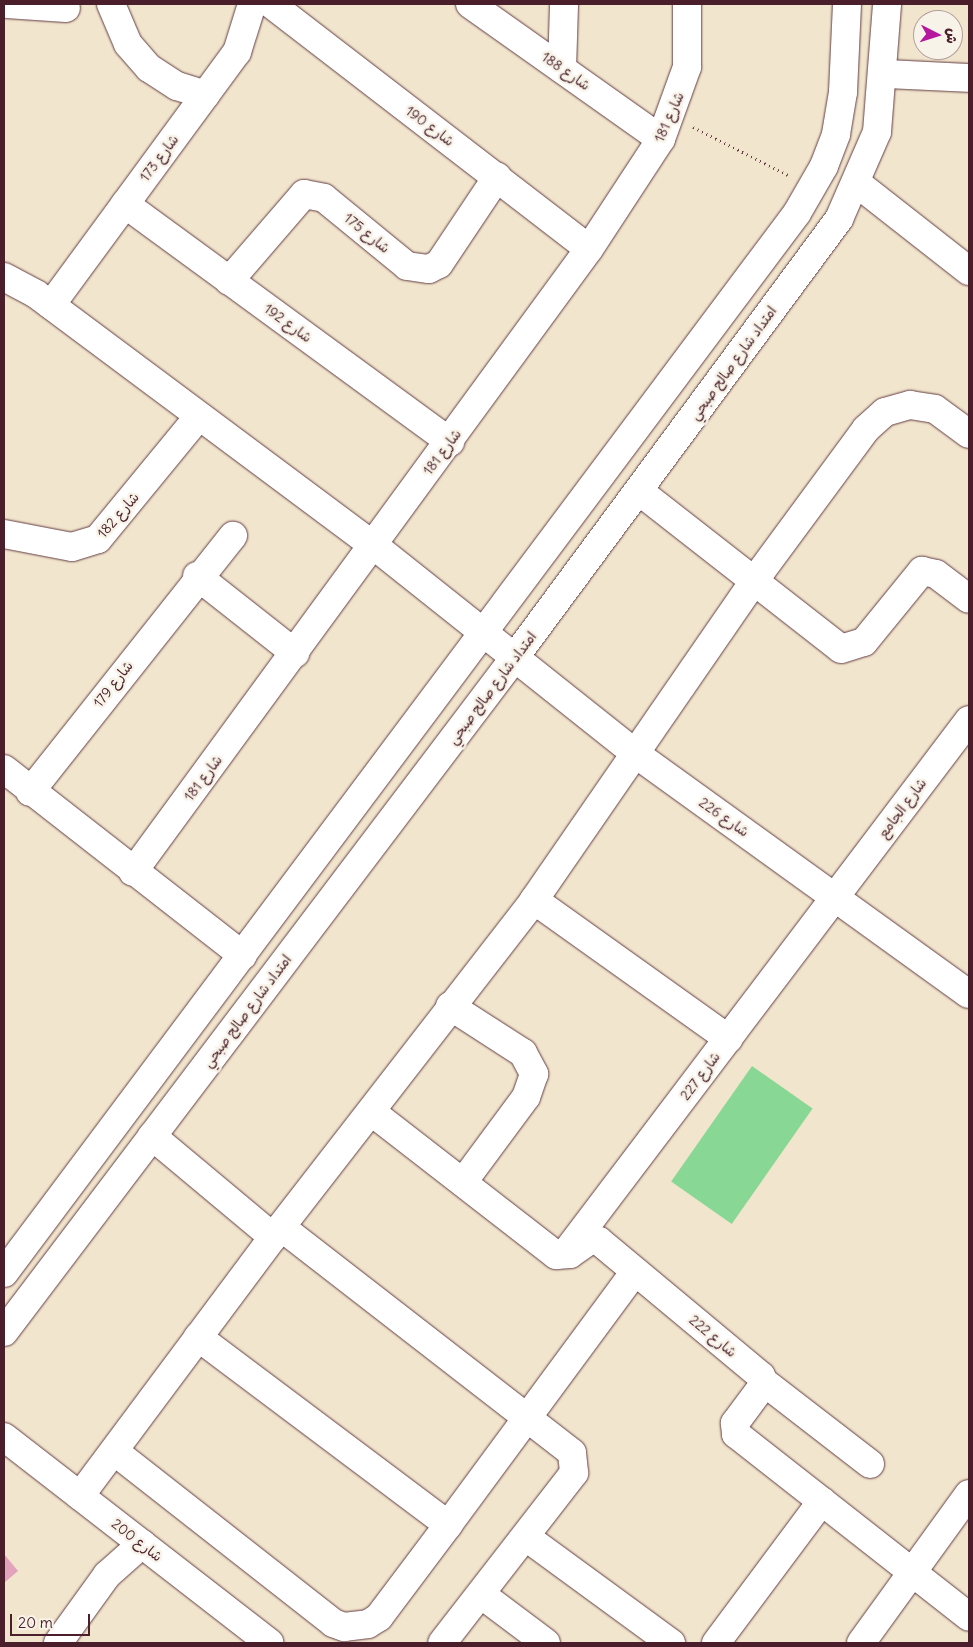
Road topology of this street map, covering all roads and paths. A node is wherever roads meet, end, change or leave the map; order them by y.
1 (7, 4) edge
2 (111, 4) edge
3 (252, 4) edge
4 (271, 4) edge
5 (470, 4) edge
6 (564, 4) edge
7 (688, 4) edge
8 (847, 4) edge
9 (887, 4) edge
10 (66, 8) dead end
11 (562, 69) junction
12 (884, 74) junction
13 (969, 78) edge
14 (206, 95) junction
15 (667, 128) junction
16 (498, 177) junction
17 (858, 184) junction
18 (812, 188) junction
19 (125, 204) junction
20 (589, 249) junction
21 (969, 271) edge
22 (4, 277) edge
23 (229, 281) junction
24 (51, 305) junction
25 (199, 416) junction
26 (965, 422) edge
27 (450, 442) junction
28 (639, 491) junction
29 (4, 534) edge
30 (232, 536) dead end
31 (372, 544) junction
32 (197, 576) junction
33 (754, 582) junction
34 (969, 599) edge
35 (484, 632) junction
36 (295, 653) junction
37 (515, 657) junction
38 (969, 720) edge
39 (636, 754) junction
40 (4, 769) edge
41 (30, 792) junction
42 (133, 872) junction
43 (835, 895) junction
44 (534, 900) junction
45 (243, 956) junction
46 (969, 994) edge
47 (450, 1006) junction
48 (729, 1039) junction
49 (373, 1113) junction
50 (152, 1136) junction
51 (463, 1182) junction
52 (277, 1232) junction
53 (563, 1256) junction
54 (635, 1271) junction
55 (4, 1273) edge
56 (4, 1332) edge
57 (198, 1337) junction
58 (764, 1382) junction
59 (528, 1418) junction
60 (4, 1437) edge
61 (114, 1451) junction
62 (870, 1464) dead end
63 (969, 1494) edge
64 (80, 1496) junction
65 (822, 1501) junction
66 (448, 1526) junction
67 (526, 1537) junction
68 (142, 1544) junction
69 (914, 1571) junction
70 (482, 1595) junction
71 (969, 1617) edge
72 (58, 1643) edge
73 (270, 1643) edge
74 (442, 1643) edge
75 (546, 1643) edge
76 (671, 1643) edge
77 (716, 1643) edge
78 (861, 1643) edge

1 - 10 street
2 - 14 street
3 - 14 street, شارع 173
4 - 16 street, شارع 190
5 - 11 street, شارع 188
6 - 11 street
7 - 15 street, شارع 181
8 - 18 street
9 - 12 street, امتداد شارع صالح صبحي
11 - 15 street, شارع 188
12 - 13 street
12 - 17 street, امتداد شارع صالح صبحي
14 - 19 street, شارع 173
15 - 18 path
15 - 20 street, شارع 181
16 - 20 street, شارع 190
16 - 23 street, شارع 175
17 - 21 street
17 - 28 street, امتداد شارع صالح صبحي
18 - 35 street
19 - 23 street, شارع 192
19 - 24 street, شارع 173
20 - 27 street, شارع 181
22 - 24 street, شارع 226
23 - 27 street, شارع 192
24 - 25 street, شارع 226
25 - 29 street, شارع 182
25 - 31 street, شارع 226
26 - 33 street
27 - 31 street, شارع 181
28 - 33 street
28 - 37 street, امتداد شارع صالح صبحي
30 - 32 street, شارع 179
31 - 35 street, شارع 226
31 - 36 street, شارع 181
32 - 36 street
32 - 41 street, شارع 179
33 - 34 street
33 - 39 street
35 - 37 street, شارع 226
35 - 45 street
36 - 42 street, شارع 181
37 - 39 street, شارع 226
37 - 50 street, امتداد شارع صالح صبحي
38 - 43 street, شارع الجامع
39 - 43 street, شارع 226
39 - 44 street
40 - 41 street
41 - 42 street
42 - 45 street
43 - 46 street, شارع 226
43 - 48 street, شارع 227
44 - 47 street
44 - 48 street
45 - 55 street
47 - 49 street
47 - 51 street
48 - 53 street, شارع 227
49 - 51 street
49 - 52 street
50 - 52 street
50 - 56 street, امتداد شارع صالح صبحي
51 - 53 street
52 - 57 street
52 - 59 street
53 - 54 street, شارع 222
54 - 58 street, شارع 222
54 - 59 street
57 - 61 street
57 - 66 street
58 - 62 street, شارع 222
58 - 65 street
59 - 66 street
59 - 67 street
60 - 64 street, شارع 200
61 - 64 street
61 - 66 street
63 - 69 street
64 - 68 street, شارع 200
65 - 69 street
65 - 77 street
67 - 70 street
67 - 76 street
68 - 72 street
68 - 73 street, شارع 200
69 - 71 street
69 - 78 street
70 - 74 street
70 - 75 street

